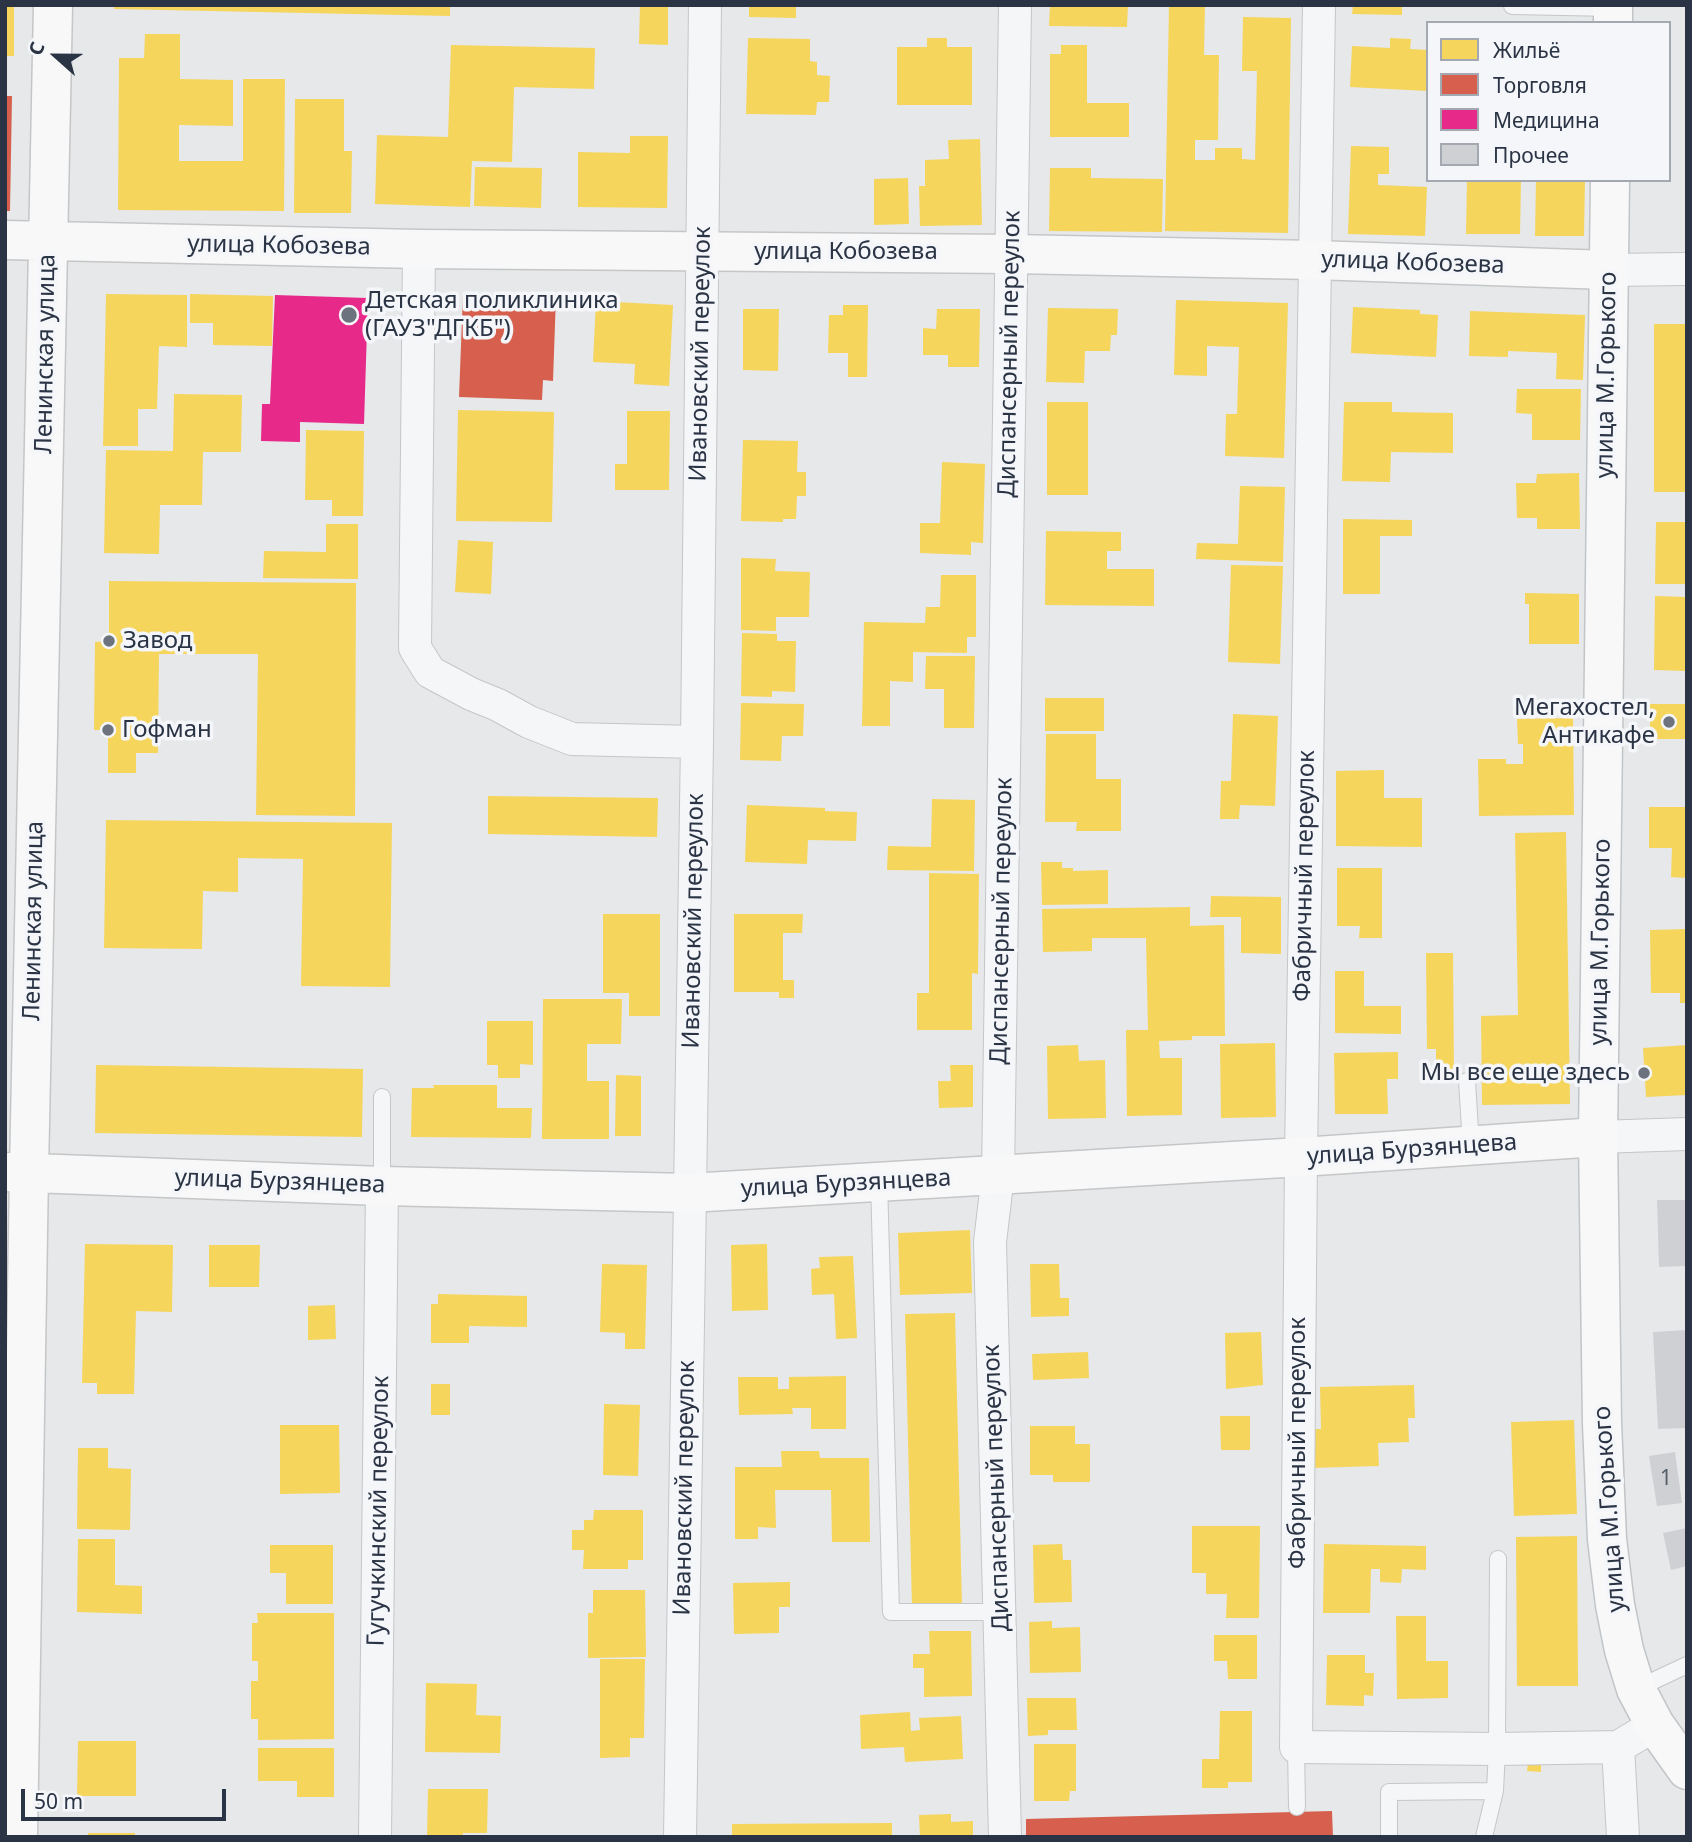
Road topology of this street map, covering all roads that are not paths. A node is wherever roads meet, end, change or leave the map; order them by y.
1 (53, 5) edge
2 (705, 5) edge
3 (1015, 5) edge
4 (1319, 5) edge
5 (1512, 6) edge
6 (1613, 12) edge
7 (1610, 182) edge
8 (5, 240) edge
9 (49, 241) junction
10 (419, 249) junction
11 (702, 251) junction
12 (1012, 254) junction
13 (1314, 260) junction
14 (1687, 269) edge
15 (1608, 270) junction
16 (697, 742) junction
17 (1467, 1081) dead end
18 (382, 1097) dead end
19 (1687, 1134) edge
20 (1598, 1137) junction
21 (1471, 1146) junction
22 (1301, 1157) junction
23 (17, 1172) edge
24 (998, 1175) junction
25 (879, 1181) junction
26 (382, 1186) junction
27 (689, 1193) junction
28 (1498, 1559) dead end
29 (1000, 1612) junction
30 (1687, 1665) edge
31 (1636, 1689) junction
32 (13, 1696) edge
33 (1655, 1725) junction
34 (1296, 1747) junction
35 (1618, 1747) junction
36 (1497, 1749) junction
37 (1687, 1770) edge
38 (1495, 1791) junction
39 (1297, 1807) dead end
40 (18, 1837) edge
41 (375, 1837) edge
42 (680, 1837) edge
43 (1005, 1837) edge
44 (1389, 1837) edge
45 (1484, 1837) edge
46 (1623, 1837) edge

1 - 9 street, Ленинская улица
2 - 11 street, Ивановский переулок
3 - 12 street, Диспансерный переулок
4 - 13 street, Фабричный переулок
5 - 6 lane
7 - 15 street, улица М.Горького
8 - 9 street, улица Кобозева
9 - 10 street, улица Кобозева
9 - 23 street, Ленинская улица
10 - 11 street, улица Кобозева
10 - 16 street
11 - 12 street, улица Кобозева
11 - 16 street, Ивановский переулок
12 - 13 street, улица Кобозева
12 - 24 street, Диспансерный переулок
13 - 15 street, улица Кобозева
13 - 22 street, Фабричный переулок
14 - 15 street, улица Кобозева
15 - 20 street, улица М.Горького
16 - 27 street, Ивановский переулок
17 - 21 lane
18 - 26 lane
19 - 20 street, улица Бурзянцева
20 - 21 street, улица Бурзянцева
20 - 31 street, улица М.Горького
21 - 22 street, улица Бурзянцева
22 - 24 street, улица Бурзянцева
22 - 34 street, Фабричный переулок
23 - 26 street, улица Бурзянцева
23 - 32 street, Ленинская улица
24 - 25 street, улица Бурзянцева
24 - 29 street, Диспансерный переулок
25 - 27 street, улица Бурзянцева
25 - 29 lane
26 - 27 street, улица Бурзянцева
26 - 41 street, Гугучкинский переулок
27 - 42 street, Ивановский переулок
28 - 36 lane
29 - 43 street, Диспансерный переулок
30 - 31 lane
31 - 33 street, улица М.Горького
32 - 40 street, Ленинская улица
33 - 35 street
33 - 37 street, улица М.Горького
34 - 36 street
34 - 39 lane
35 - 36 street
35 - 46 street
36 - 38 lane
38 - 44 lane
38 - 45 lane

